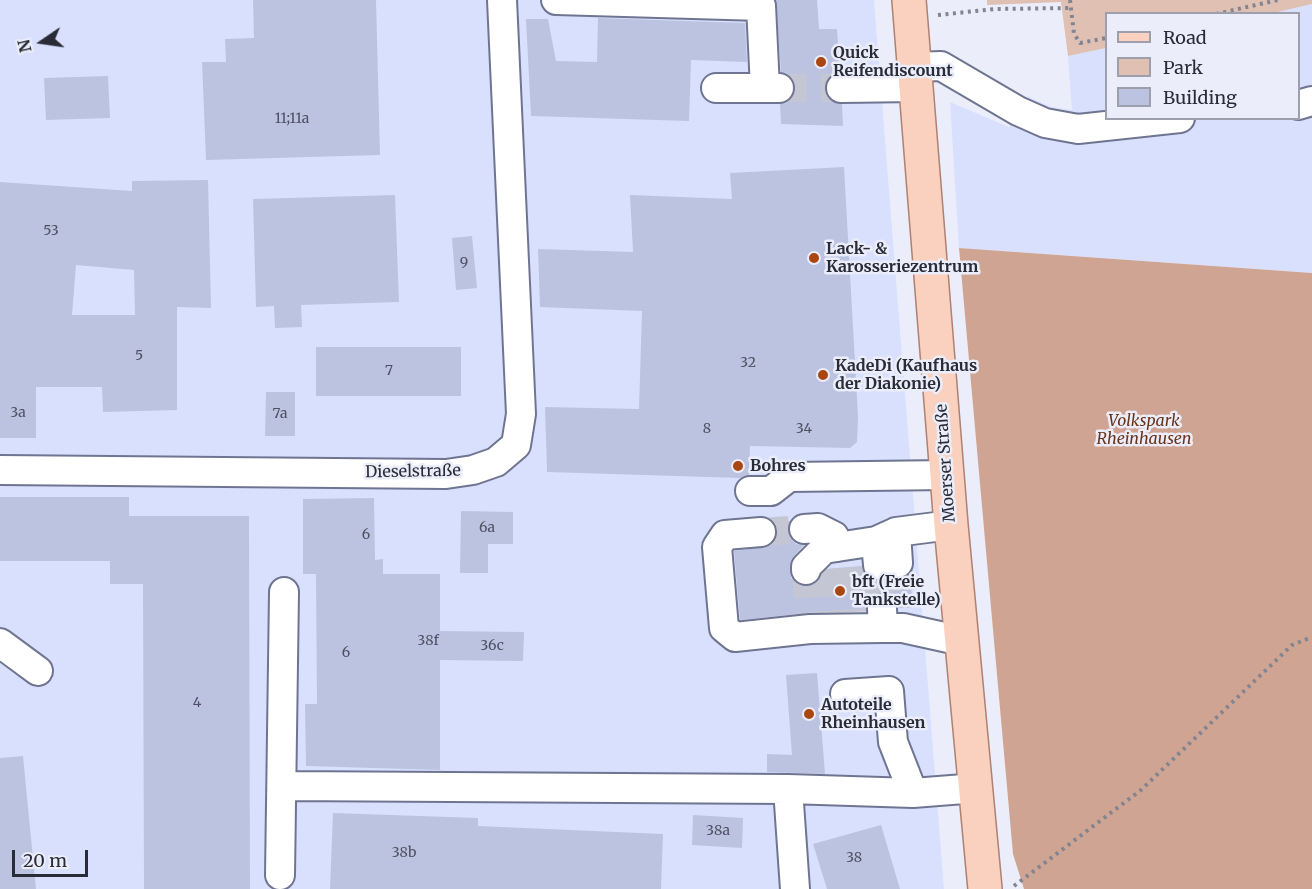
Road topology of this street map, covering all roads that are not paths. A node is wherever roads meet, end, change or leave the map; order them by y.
1 (502, 0) edge
2 (556, 0) edge
3 (909, 0) edge
4 (916, 77) junction
5 (716, 88) dead end
6 (841, 88) tunnel mouth
7 (1161, 120) edge
8 (0, 470) edge
9 (947, 476) junction
10 (750, 491) dead end
11 (951, 525) junction
12 (804, 529) tunnel mouth
13 (761, 532) tunnel mouth
14 (284, 592) dead end
15 (962, 641) junction
16 (0, 643) edge
17 (38, 671) dead end
18 (846, 694) dead end
19 (282, 786) junction
20 (977, 788) junction
21 (788, 789) junction
22 (913, 793) junction
23 (280, 875) dead end
24 (795, 889) edge
25 (985, 889) edge

1 - 8 street, Dieselstraße
2 - 5 street
3 - 4 main road, Moerser Straße
4 - 6 street
4 - 7 street
4 - 9 main road, Moerser Straße
9 - 10 street
9 - 11 main road, Moerser Straße
11 - 12 street
11 - 15 main road, Moerser Straße
13 - 15 street
14 - 19 street
15 - 20 main road, Moerser Straße
16 - 17 street
18 - 22 street
19 - 21 street
19 - 23 street
20 - 22 street
20 - 25 main road, Moerser Straße
21 - 22 street
21 - 24 street

